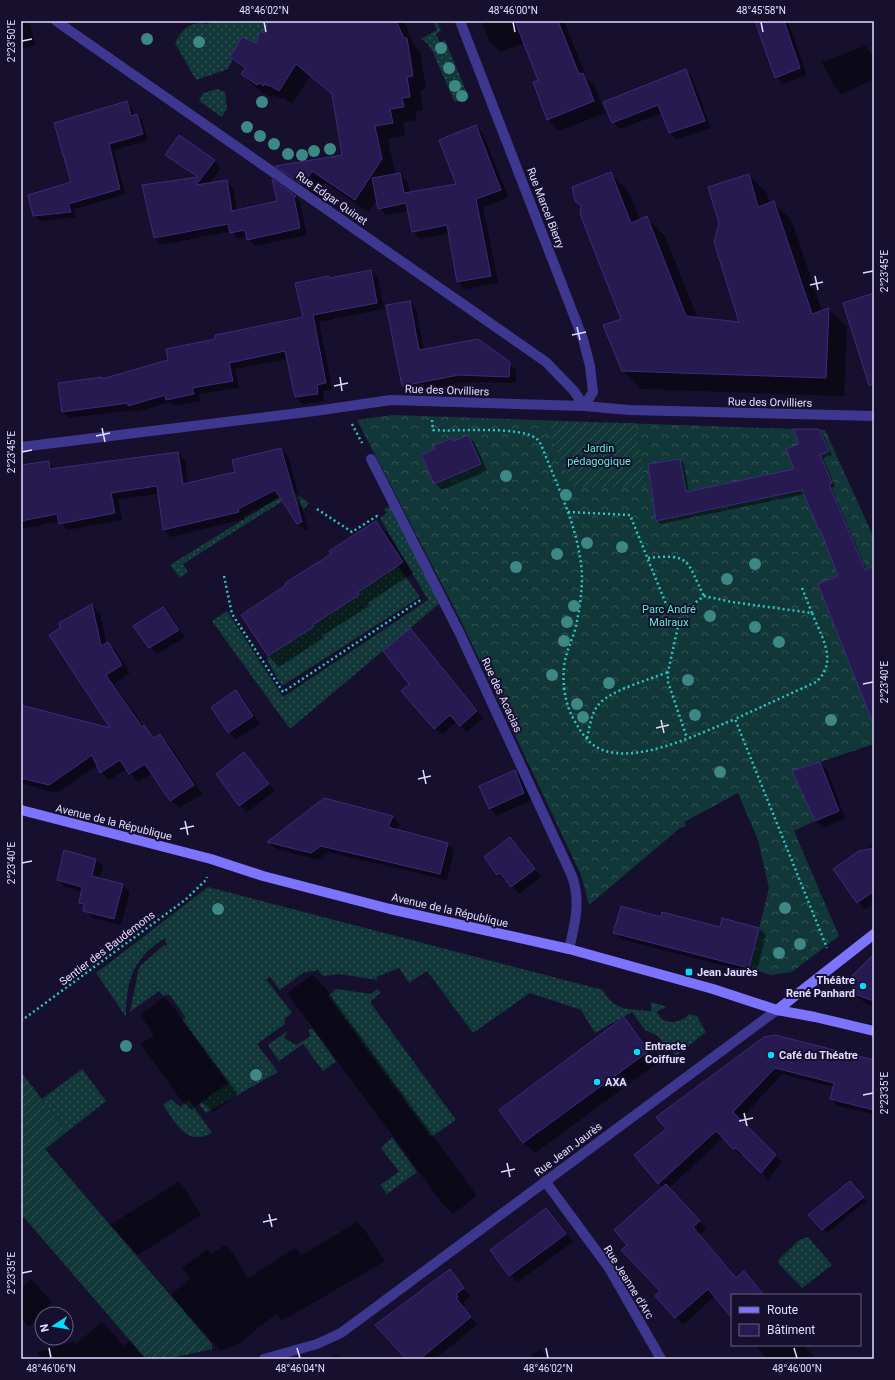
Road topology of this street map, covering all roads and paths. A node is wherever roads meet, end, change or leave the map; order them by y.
1 (56, 21) edge
2 (460, 21) edge
3 (584, 406) junction
4 (874, 416) edge
5 (432, 417) dead end
6 (21, 446) edge
7 (372, 459) dead end
8 (317, 509) dead end
9 (568, 512) junction
10 (381, 523) dead end
11 (648, 558) junction
12 (224, 576) dead end
13 (802, 588) dead end
14 (704, 596) junction
15 (425, 598) dead end
16 (682, 608) junction
17 (812, 613) junction
18 (668, 672) junction
19 (735, 720) junction
20 (587, 738) junction
21 (686, 738) junction
22 (21, 810) edge
23 (200, 886) dead end
24 (874, 934) edge
25 (826, 946) dead end
26 (568, 949) junction
27 (776, 1010) junction
28 (21, 1021) edge
29 (874, 1031) edge
30 (545, 1181) junction
31 (264, 1359) edge
32 (660, 1359) edge

1 - 3 street, Rue Edgar Quinet
2 - 3 street, Rue Marcel Bierry
3 - 4 street, Rue des Orvilliers
3 - 6 street, Rue des Orvilliers
5 - 9 path
7 - 26 street, Rue des Acacias
8 - 10 path
9 - 11 path
9 - 20 path
11 - 14 path
11 - 16 path
12 - 15 path
13 - 17 path
14 - 16 path
14 - 17 path
16 - 18 path
17 - 19 path
18 - 20 path
18 - 21 path
19 - 21 path
19 - 25 path
20 - 21 path
22 - 26 street, Avenue de la République
23 - 28 path, Sentier des Baudemons
24 - 27 street, Rue Jean Jaurès
26 - 27 street, Avenue de la République
27 - 29 street, Avenue de la République
27 - 30 street, Rue Jean Jaurès
30 - 31 street, Rue Jean Jaurès
30 - 32 street, Rue Jeanne d'Arc

